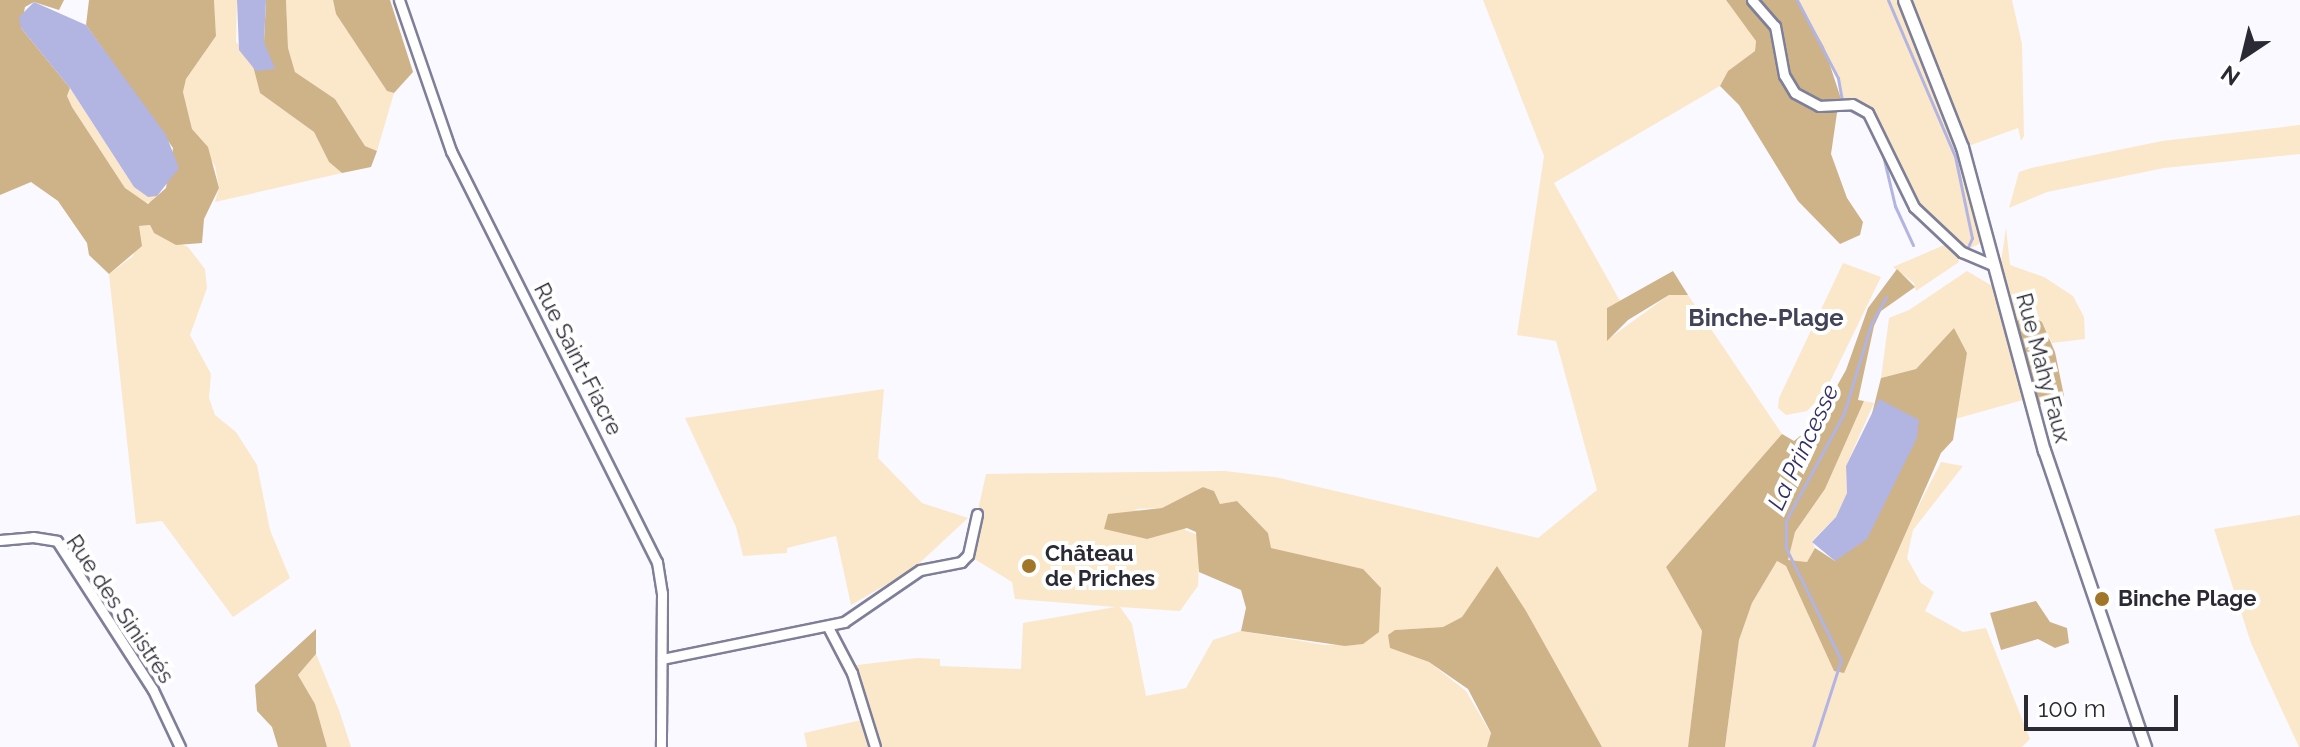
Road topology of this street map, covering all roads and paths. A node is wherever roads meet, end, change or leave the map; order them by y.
1 (399, 0) edge
2 (1752, 0) edge
3 (1904, 0) edge
4 (1995, 266) junction
5 (977, 514) dead end
6 (0, 540) edge
7 (828, 627) junction
8 (662, 659) junction
9 (180, 747) edge
10 (661, 747) edge
11 (875, 747) edge
12 (2145, 747) edge

1 - 8 street, Rue Saint-Fiacre
2 - 4 street
3 - 4 street, Rue Mahy Faux
4 - 12 street, Rue Mahy Faux
5 - 7 street
6 - 9 street, Rue des Sinistrés
7 - 8 street
7 - 11 street
8 - 10 street, Rue Saint-Fiacre

